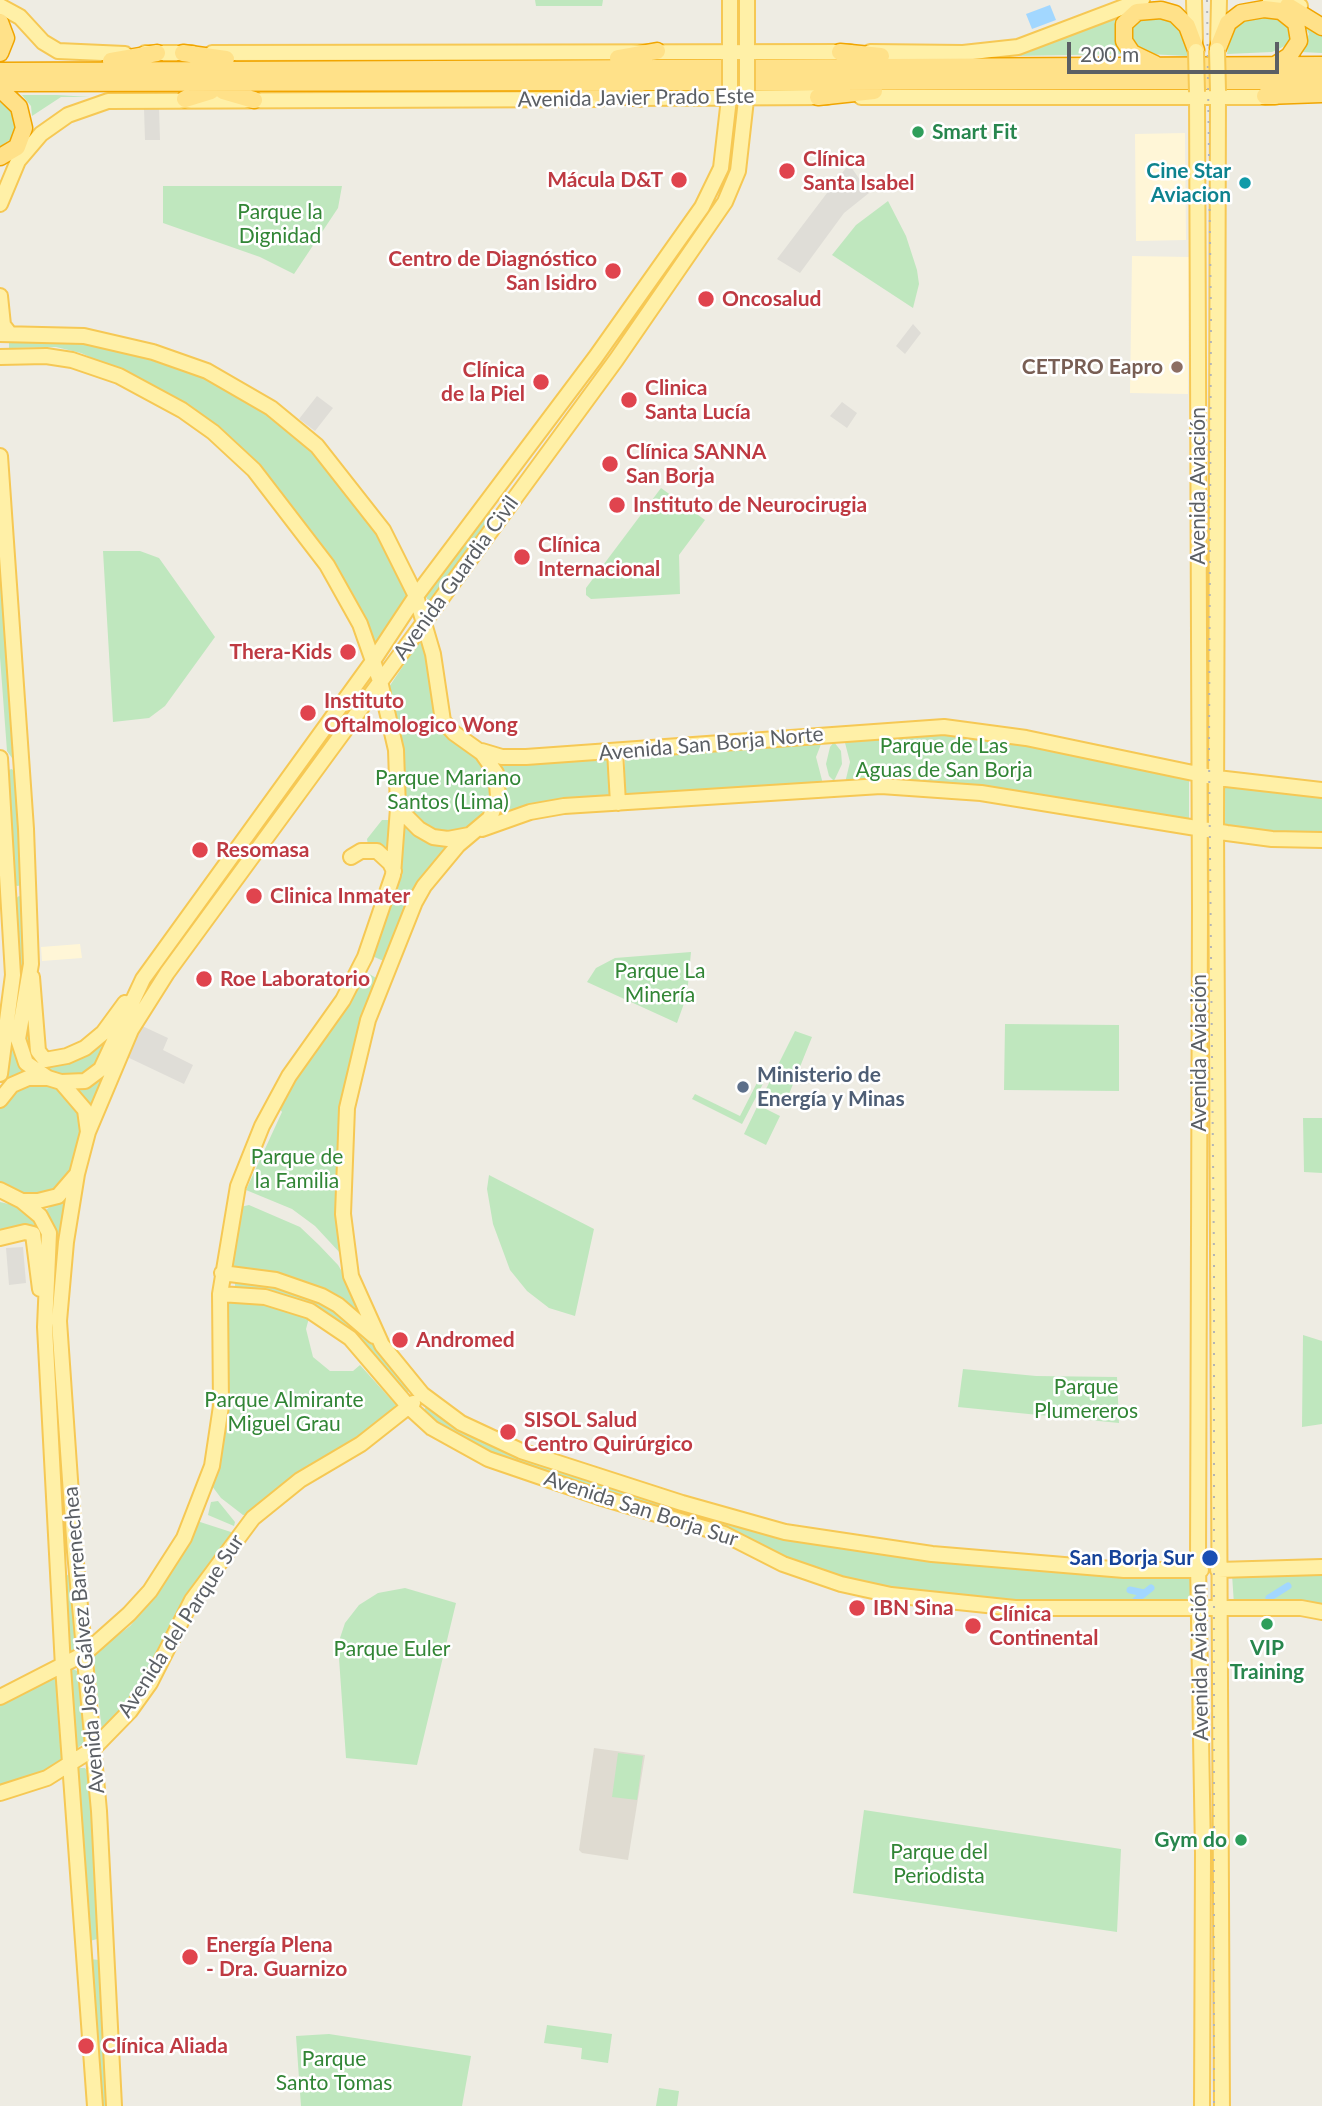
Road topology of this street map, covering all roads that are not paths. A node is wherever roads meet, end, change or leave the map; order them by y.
1 (730, 0) edge
2 (747, 0) edge
3 (1142, 0) edge
4 (1194, 0) edge
5 (1219, 0) edge
6 (1271, 0) edge
7 (0, 6) edge
8 (1322, 19) edge
9 (0, 22) edge
10 (1322, 27) edge
11 (1218, 49) junction
12 (1196, 50) junction
13 (657, 51) junction
14 (840, 52) junction
15 (0, 53) edge
16 (157, 53) junction
17 (183, 53) junction
18 (730, 55) junction
19 (747, 55) junction
20 (1275, 65) junction
21 (1322, 65) edge
22 (1062, 66) junction
23 (1160, 66) junction
24 (435, 67) junction
25 (350, 68) junction
26 (0, 71) edge
27 (26, 71) junction
28 (1049, 81) junction
29 (1322, 81) edge
30 (336, 82) junction
31 (395, 82) junction
32 (0, 83) edge
33 (68, 83) junction
34 (0, 89) edge
35 (217, 91) junction
36 (729, 94) junction
37 (747, 94) junction
38 (1197, 94) junction
39 (1218, 94) junction
40 (1265, 96) joint
41 (1322, 96) edge
42 (817, 97) junction
43 (641, 98) junction
44 (185, 99) junction
45 (254, 100) junction
46 (0, 157) edge
47 (0, 204) edge
48 (669, 254) junction
49 (682, 264) junction
50 (0, 296) edge
51 (8, 334) edge
52 (7, 357) edge
53 (0, 456) edge
54 (416, 596) junction
55 (425, 620) junction
56 (373, 661) junction
57 (380, 681) junction
58 (475, 748) junction
59 (0, 749) edge
60 (20, 749) junction
61 (615, 751) junction
62 (0, 758) edge
63 (1200, 775) junction
64 (1217, 778) junction
65 (1, 779) edge
66 (22, 780) junction
67 (1322, 790) edge
68 (618, 803) junction
69 (398, 808) junction
70 (1199, 829) junction
71 (475, 832) junction
72 (1216, 832) junction
73 (1322, 840) edge
74 (351, 857) dead end
75 (394, 871) junction
76 (10, 891) junction
77 (28, 891) junction
78 (31, 964) junction
79 (143, 979) junction
80 (0, 1074) edge
81 (54, 1080) junction
82 (0, 1100) edge
83 (88, 1132) junction
84 (77, 1174) junction
85 (9, 1196) edge
86 (0, 1238) edge
87 (222, 1273) junction
88 (220, 1294) junction
89 (45, 1327) junction
90 (382, 1345) junction
91 (422, 1394) junction
92 (409, 1408) junction
93 (1322, 1567) edge
94 (1199, 1570) junction
95 (1219, 1570) junction
96 (1221, 1608) junction
97 (1199, 1609) junction
98 (1322, 1612) edge
99 (84, 1654) junction
100 (63, 1667) junction
101 (0, 1697) edge
102 (93, 1749) junction
103 (70, 1765) junction
104 (0, 1793) edge
105 (95, 2106) edge
106 (114, 2106) edge
107 (1202, 2106) edge
108 (1222, 2106) edge

1 - 18 main road, Avenida Guardia Civil
2 - 19 main road, Avenida Guardia Civil
3 - 14 main road
4 - 12 main road, Avenida Aviación
5 - 11 main road, Avenida Aviación
6 - 8 main road
6 - 10 highway
7 - 16 main road
9 - 15 highway
11 - 20 highway
11 - 39 main road, Avenida Aviación, bridge
12 - 23 highway
12 - 38 main road, Avenida Aviación, bridge
13 - 17 main road
13 - 18 main road
13 - 24 highway
14 - 19 main road
14 - 22 highway
16 - 17 main road
16 - 27 highway
17 - 25 highway
18 - 19 main road
18 - 36 main road, Avenida Guardia Civil, bridge
19 - 37 main road, Avenida Guardia Civil, bridge
20 - 21 highway, Avenida Javier Prado Este
20 - 23 highway, Avenida Javier Prado Este
22 - 23 highway, Avenida Javier Prado Este
22 - 24 highway, Avenida Javier Prado Este
24 - 25 highway, Avenida Javier Prado Este
25 - 27 highway, Avenida Javier Prado Este
26 - 27 highway, Avenida Javier Prado Este
28 - 29 highway, Avenida Javier Prado Este
28 - 31 highway, Avenida Javier Prado Este
28 - 42 highway
30 - 31 highway, Avenida Javier Prado Este
30 - 33 highway, Avenida Javier Prado Este
30 - 35 highway
31 - 43 highway
32 - 33 highway, Avenida Javier Prado Este
33 - 35 highway
34 - 46 highway
35 - 44 highway
35 - 45 highway
36 - 37 main road, Avenida Javier Prado Este
36 - 43 main road, Avenida Javier Prado Este
36 - 48 main road, Avenida Guardia Civil
37 - 42 main road, Avenida Javier Prado Este
37 - 49 main road, Avenida Guardia Civil
38 - 39 main road, Avenida Javier Prado Este
38 - 42 main road, Avenida Javier Prado Este
38 - 63 main road, Avenida Aviación
39 - 40 main road, Avenida Javier Prado Este
39 - 64 main road, Avenida Aviación
40 - 41 highway
43 - 45 main road, Avenida Javier Prado Este
44 - 45 main road, Avenida Javier Prado Este
44 - 47 main road, Avenida Javier Prado Este
48 - 49 main road
48 - 54 main road, Avenida Guardia Civil
49 - 55 main road, Avenida Guardia Civil
50 - 51 main road
51 - 52 main road
51 - 54 main road
52 - 56 main road
53 - 60 main road
54 - 55 main road
54 - 56 main road, Avenida Guardia Civil
55 - 57 main road, Avenida Guardia Civil
55 - 58 main road
56 - 57 main road
56 - 79 main road, Avenida Guardia Civil
57 - 69 main road
57 - 83 main road, Avenida Guardia Civil
58 - 61 main road, Avenida San Borja Norte
58 - 71 main road
59 - 60 main road
60 - 66 main road
61 - 63 main road, Avenida San Borja Norte
61 - 68 main road
62 - 65 main road
63 - 64 main road, Avenida San Borja Norte
63 - 70 main road, Avenida Aviación
64 - 67 main road, Avenida San Borja Norte
64 - 72 main road, Avenida Aviación
65 - 66 main road
65 - 76 main road
66 - 77 main road
68 - 70 main road
68 - 71 main road
69 - 71 main road
69 - 75 main road
70 - 72 main road
70 - 94 main road, Avenida Aviación
71 - 90 main road, Avenida San Borja Sur
72 - 73 main road
72 - 95 main road, Avenida Aviación
74 - 75 main road
75 - 87 main road
76 - 77 main road
76 - 80 main road
77 - 78 main road
78 - 79 main road
78 - 81 main road
79 - 81 main road, Avenida Guardia Civil
81 - 82 main road, Avenida Guardia Civil
81 - 83 main road
83 - 84 main road, Avenida Guardia Civil
84 - 85 main road
84 - 99 main road, Avenida José Gálvez Barrenechea
85 - 89 main road, Avenida José Gálvez Barrenechea
86 - 89 main road
87 - 88 main road
87 - 90 main road, Avenida San Borja Sur
88 - 92 main road, Avenida San Borja Sur
88 - 99 main road
89 - 100 main road, Avenida José Gálvez Barrenechea
90 - 91 main road, Avenida San Borja Sur
91 - 92 main road, Avenida del Parque Sur
91 - 94 main road, Avenida San Borja Sur
92 - 97 main road, Avenida San Borja Sur
92 - 102 main road, Avenida del Parque Sur
93 - 95 main road
94 - 97 main road, Avenida Aviación
95 - 96 main road, Avenida Aviación
96 - 97 main road, Avenida San Borja Sur
96 - 98 main road, Avenida San Borja Sur
96 - 108 main road, Avenida Aviación
97 - 107 main road, Avenida Aviación
99 - 100 main road
99 - 102 main road, Avenida José Gálvez Barrenechea
100 - 101 main road
100 - 103 main road, Avenida José Gálvez Barrenechea
102 - 103 main road, Avenida del Parque Sur
102 - 106 main road, Avenida José Gálvez Barrenechea
103 - 104 main road, Avenida del Parque Sur
103 - 105 main road, Avenida José Gálvez Barrenechea

